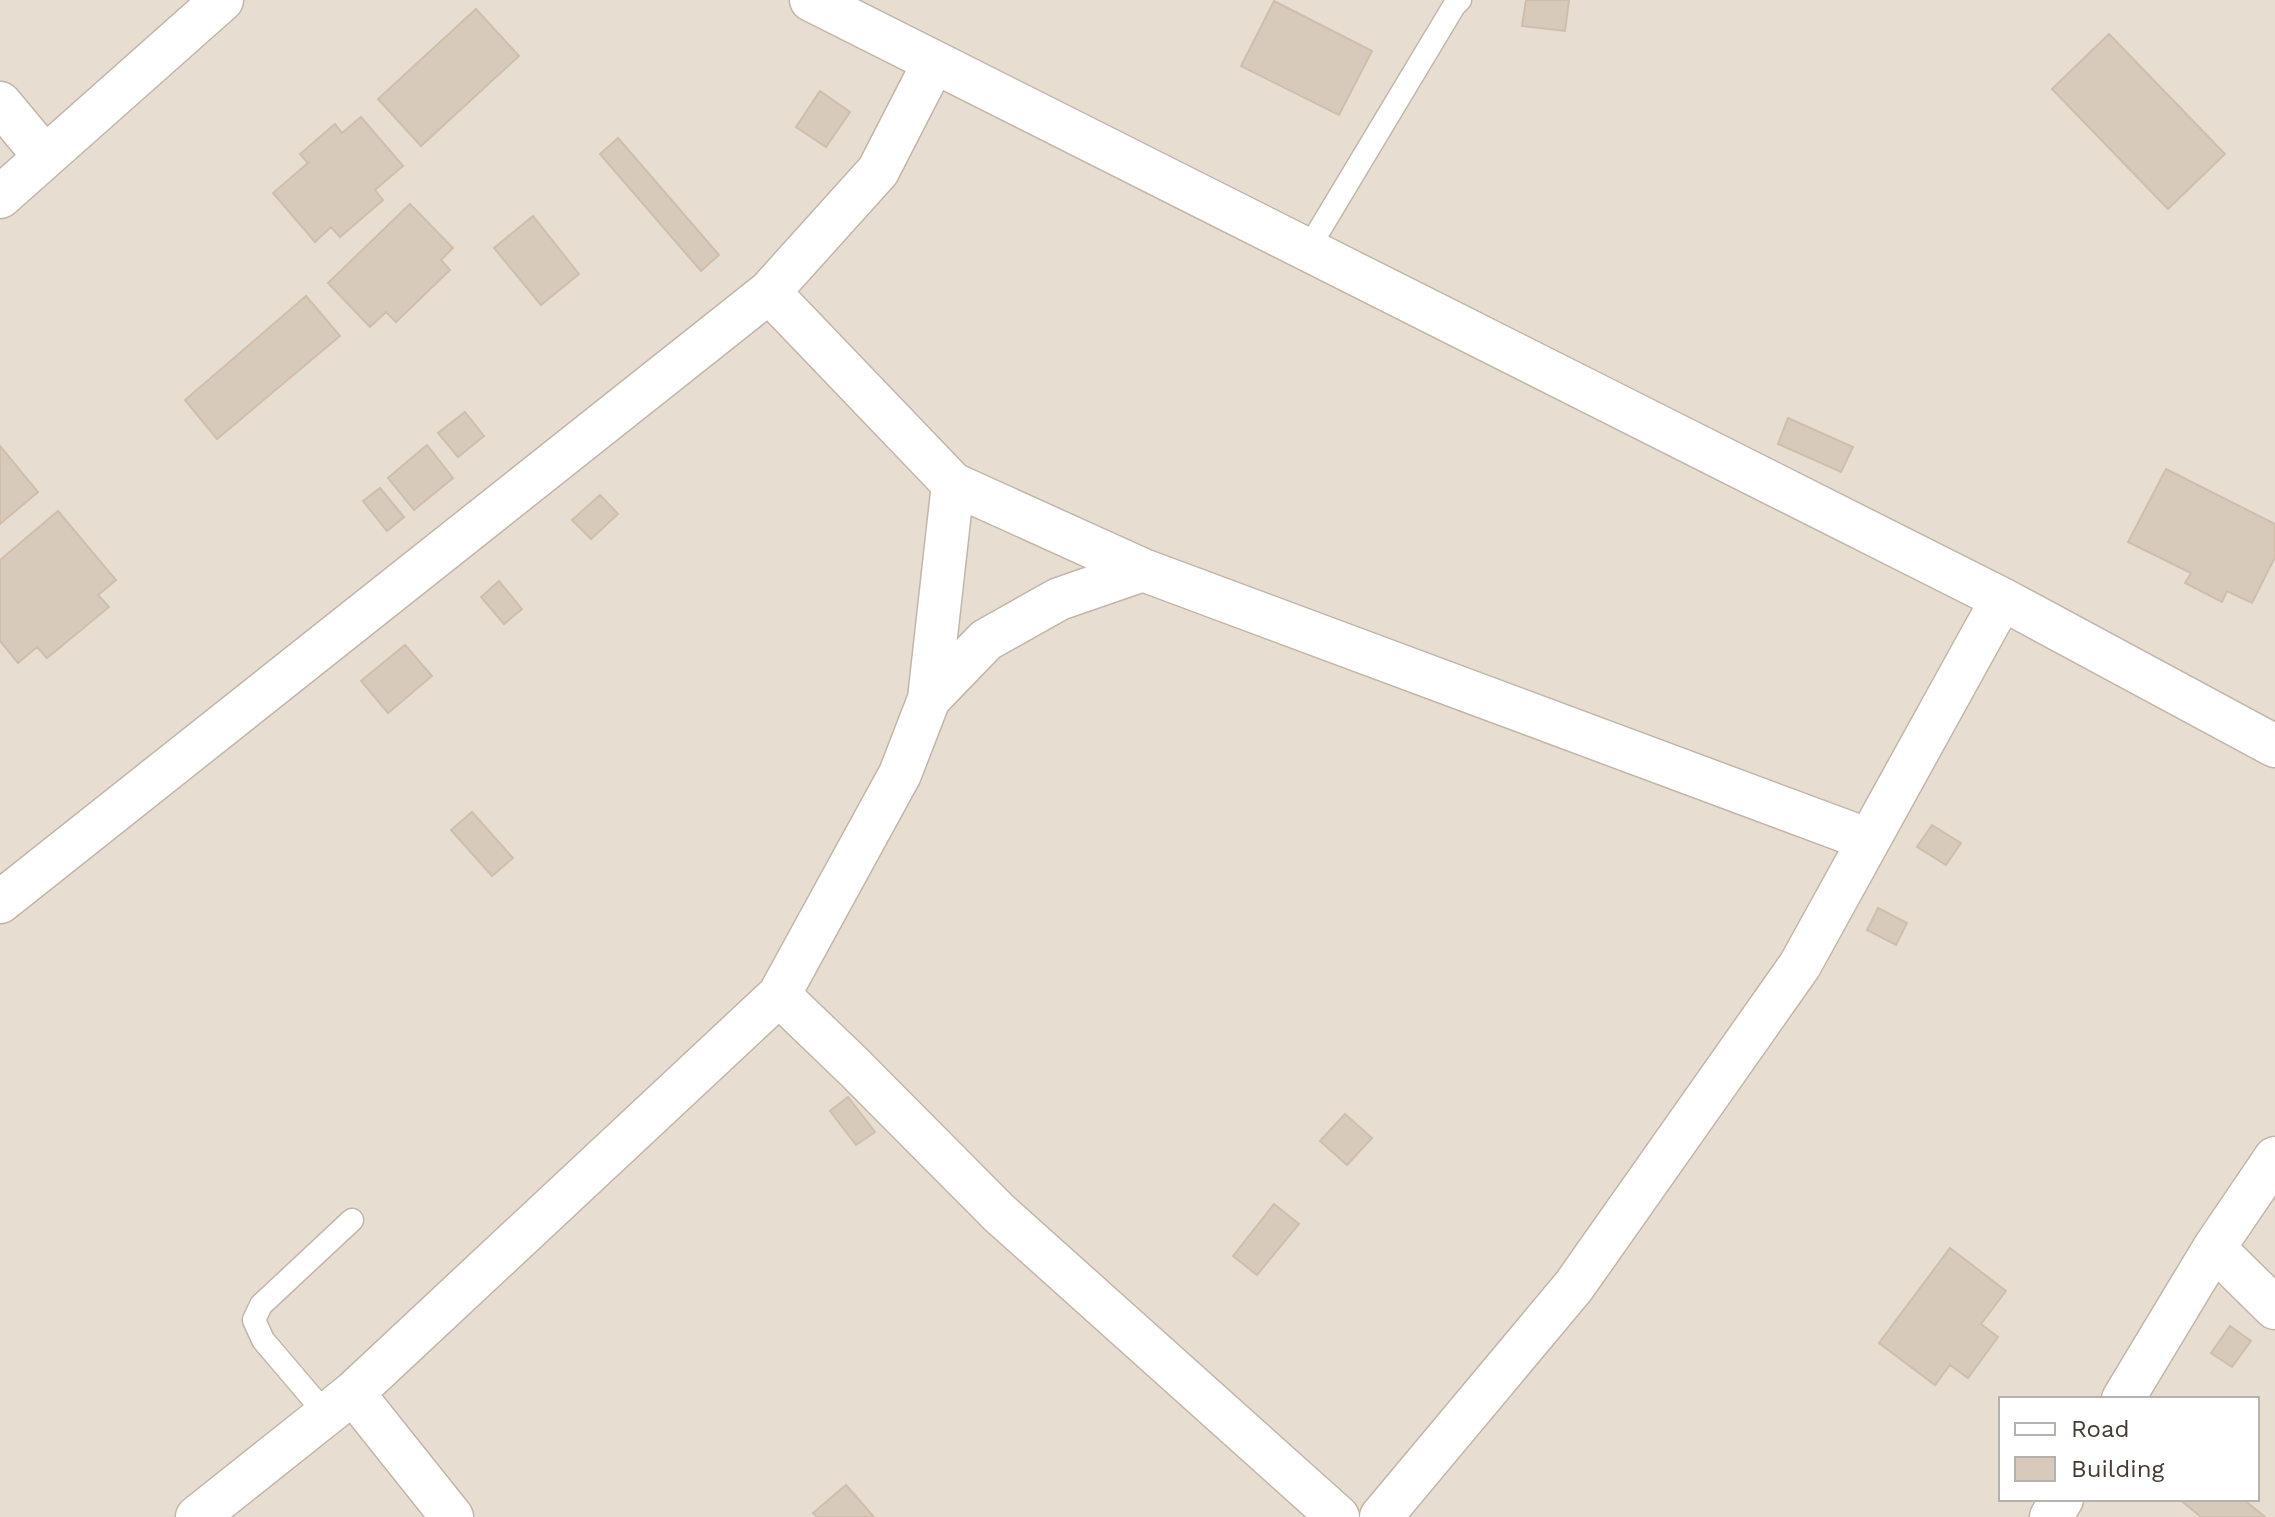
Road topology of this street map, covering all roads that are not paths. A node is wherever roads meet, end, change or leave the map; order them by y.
1 (222, 0) edge
2 (811, 0) edge
3 (1460, 0) edge
4 (934, 62) junction
5 (0, 103) edge
6 (45, 157) junction
7 (0, 197) edge
8 (1308, 249) junction
9 (769, 292) junction
10 (953, 484) junction
11 (1143, 570) junction
12 (2002, 599) junction
13 (929, 699) junction
14 (2275, 746) edge
15 (1869, 840) junction
16 (0, 902) edge
17 (779, 995) junction
18 (2275, 1158) edge
19 (352, 1220) dead end
20 (2214, 1248) junction
21 (2275, 1308) edge
22 (2124, 1397) edge
23 (339, 1403) junction
24 (197, 1517) edge
25 (452, 1517) edge
26 (1338, 1517) edge
27 (1381, 1517) edge

1 - 6 street
2 - 4 street
3 - 8 lane
4 - 8 street
4 - 9 street
5 - 6 street
6 - 7 street
8 - 12 street
9 - 10 street
9 - 16 street
10 - 11 street
10 - 13 street
11 - 13 street
11 - 15 street
12 - 14 street
12 - 15 street
13 - 17 street
15 - 27 street
17 - 23 street
17 - 26 street
18 - 20 street
19 - 23 lane
20 - 21 street
20 - 22 street
23 - 24 street
23 - 25 street

